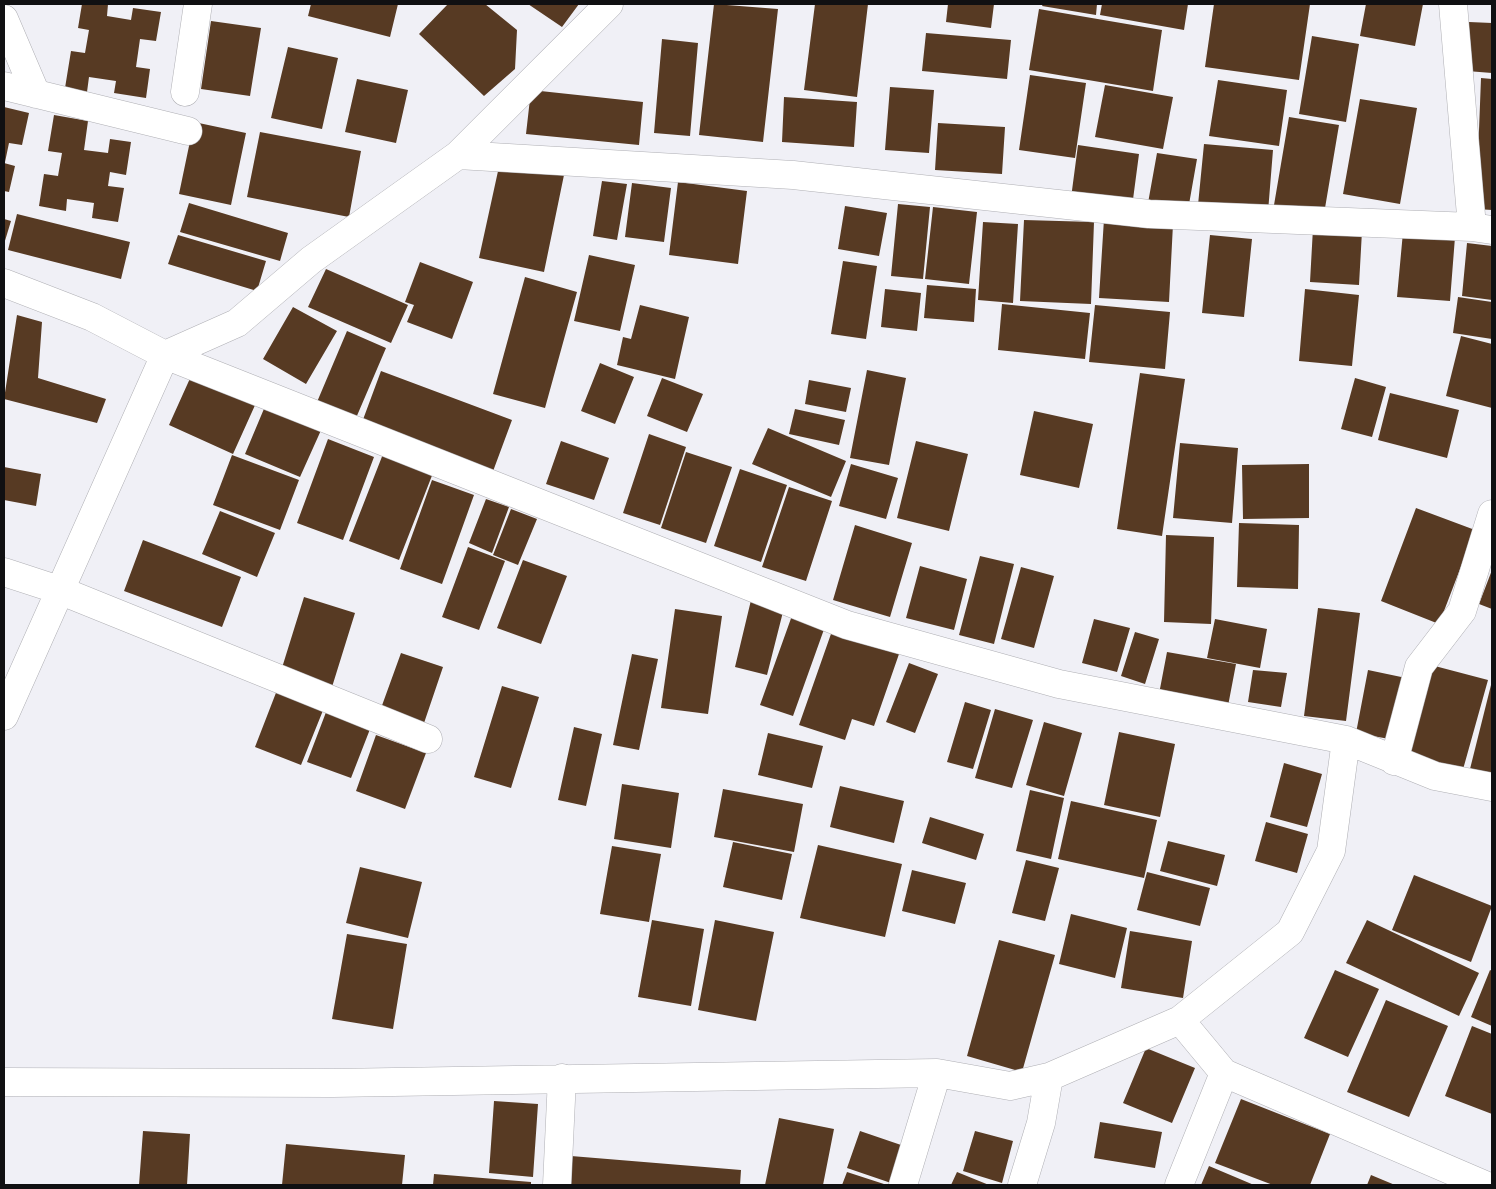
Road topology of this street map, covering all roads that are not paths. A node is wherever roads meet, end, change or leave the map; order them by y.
1 (198, 4) edge
2 (609, 4) edge
3 (1452, 4) edge
4 (4, 19) edge
5 (4, 86) edge
6 (185, 92) dead end
7 (36, 94) junction
8 (188, 131) dead end
9 (458, 155) junction
10 (1482, 229) edge
11 (4, 284) edge
12 (165, 355) junction
13 (1492, 514) edge
14 (4, 572) edge
15 (59, 590) junction
16 (4, 716) edge
17 (428, 740) dead end
18 (1346, 740) junction
19 (1394, 761) junction
20 (1492, 788) edge
21 (1180, 1020) junction
22 (936, 1073) junction
23 (1224, 1073) junction
24 (1049, 1077) junction
25 (562, 1078) junction
26 (4, 1082) edge
27 (557, 1185) edge
28 (903, 1185) edge
29 (1022, 1185) edge
30 (1179, 1185) edge
31 (1485, 1185) edge

1 - 6 street
2 - 9 street
3 - 10 street
4 - 7 street
5 - 7 street
7 - 8 street
9 - 10 street
9 - 12 street
11 - 12 street
12 - 15 street
12 - 18 street
13 - 19 street
14 - 15 street
15 - 16 street
15 - 17 street
18 - 19 street
18 - 21 street
19 - 20 street
21 - 23 street
21 - 24 street
22 - 24 street
22 - 25 street
22 - 28 street
23 - 30 street
23 - 31 street
24 - 29 street
25 - 26 street
25 - 27 street

